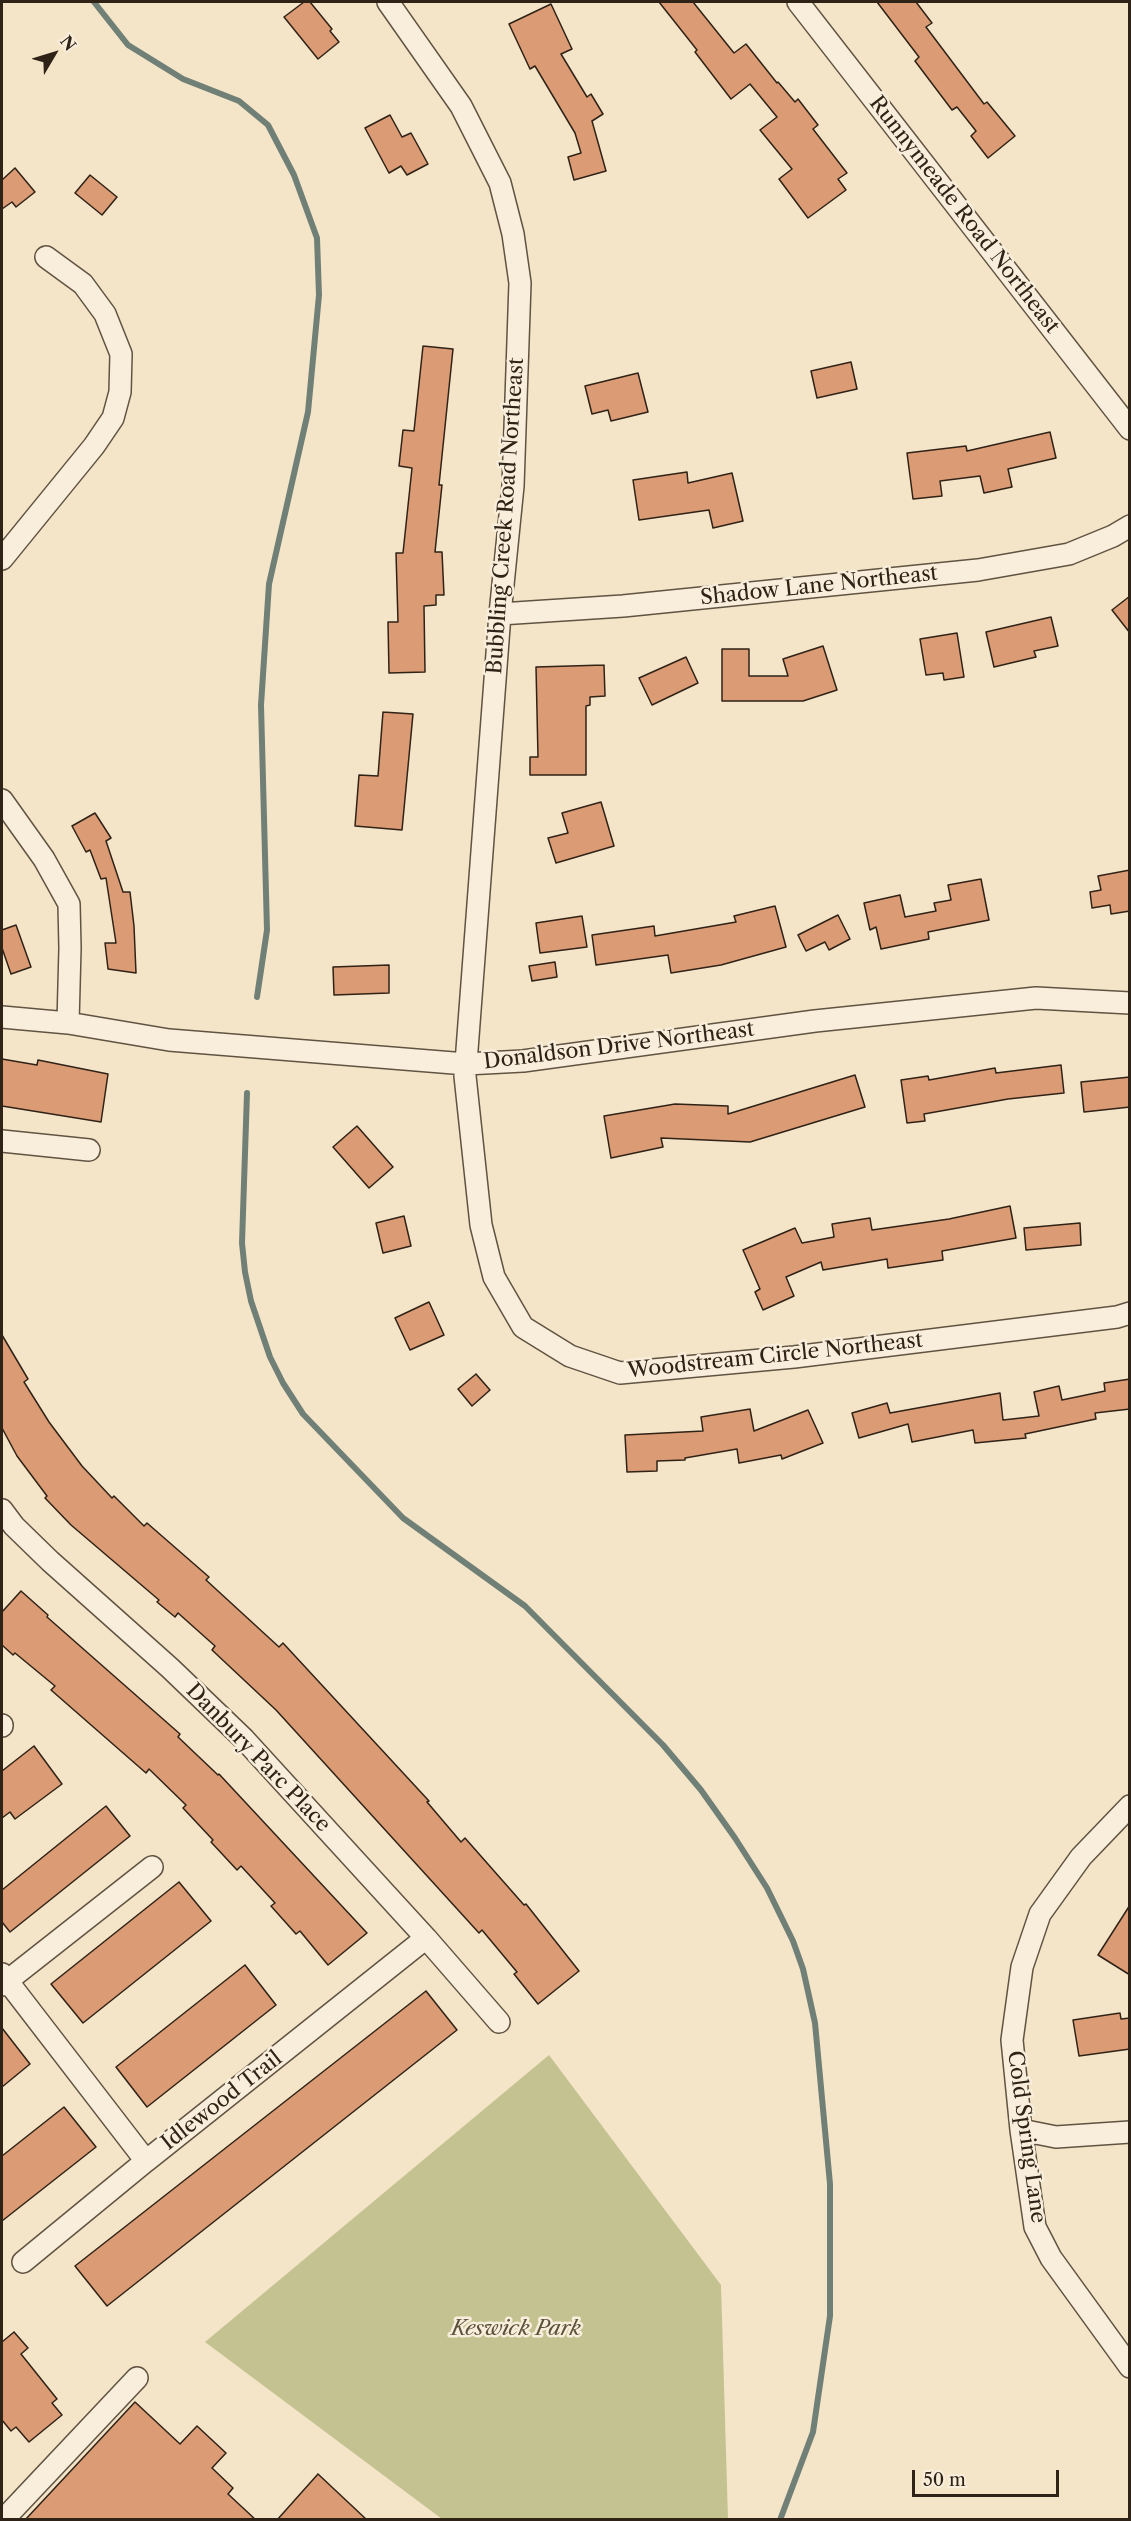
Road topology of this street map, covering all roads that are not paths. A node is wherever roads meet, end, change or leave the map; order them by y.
1 (388, 2) edge
2 (798, 2) edge
3 (46, 257) dead end
4 (1130, 429) edge
5 (1130, 526) edge
6 (2, 559) edge
7 (500, 614) junction
8 (2, 800) edge
9 (1130, 1003) edge
10 (2, 1017) edge
11 (68, 1023) junction
12 (466, 1064) junction
13 (2, 1141) edge
14 (89, 1150) dead end
15 (1130, 1313) edge
16 (6, 1523) edge
17 (1130, 1806) edge
18 (152, 1867) dead end
19 (426, 1938) junction
20 (3, 1980) edge
21 (499, 2022) dead end
22 (1021, 2130) junction
23 (1130, 2132) edge
24 (146, 2161) junction
25 (23, 2262) dead end
26 (1130, 2367) edge
27 (137, 2378) dead end
28 (3, 2520) edge

1 - 7 street, Bubbling Creek Road Northeast
2 - 4 street, Runnymeade Road Northeast
3 - 6 street
5 - 7 street, Shadow Lane Northeast
7 - 12 street, Bubbling Creek Road Northeast
8 - 11 street
9 - 12 street, Donaldson Drive Northeast
10 - 11 street, Donaldson Drive Northeast
11 - 12 street, Donaldson Drive Northeast
12 - 15 street, Woodstream Circle Northeast
13 - 14 street
16 - 19 street, Danbury Parc Place
17 - 22 street, Cold Spring Lane
18 - 20 street
19 - 21 street, Danbury Parc Place
19 - 24 street, Idlewood Trail
20 - 24 street, Idlewood Trail
22 - 23 street
22 - 26 street, Cold Spring Lane
24 - 25 street
27 - 28 street

